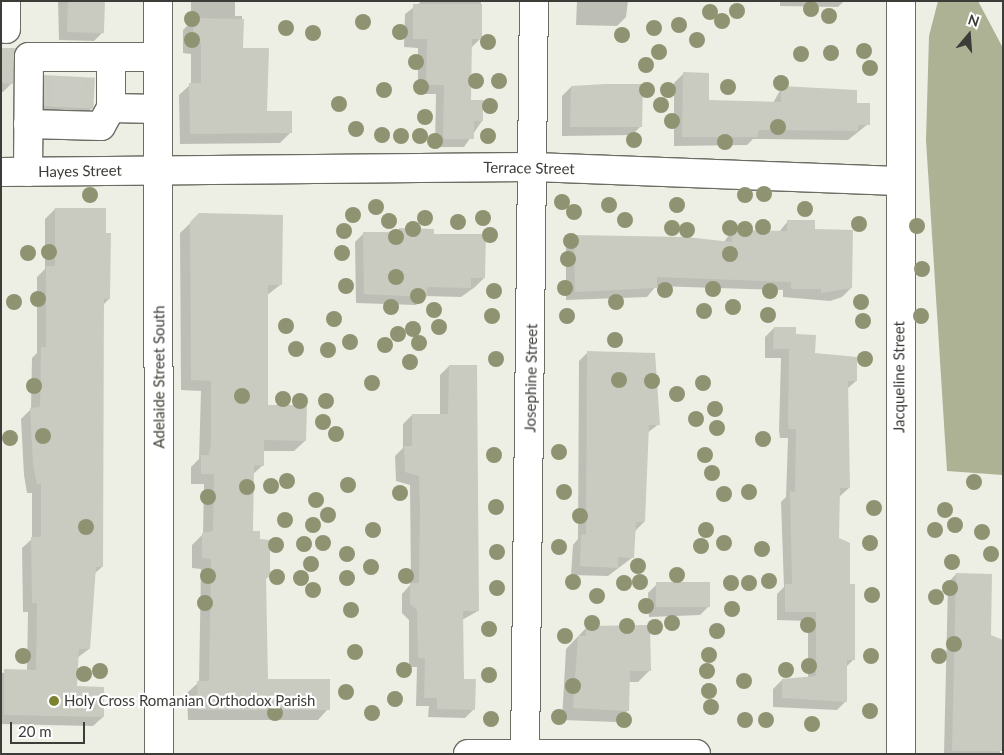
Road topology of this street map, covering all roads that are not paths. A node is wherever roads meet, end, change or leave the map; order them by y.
1 (6, 1) edge
2 (158, 1) edge
3 (534, 1) edge
4 (900, 1) edge
5 (6, 29) dead end
6 (111, 57) junction
7 (158, 57) junction
8 (111, 108) junction
9 (158, 109) junction
10 (28, 124) junction
11 (534, 167) junction
12 (159, 171) junction
13 (14, 172) edge
14 (898, 181) junction
15 (525, 753) edge
16 (159, 754) edge
17 (468, 754) edge
18 (696, 754) edge
19 (901, 754) edge

1 - 5 street
2 - 7 street, Adelaide Street South
3 - 11 street, Josephine Street
4 - 14 street, Jacqueline Street
6 - 7 street
6 - 8 street
6 - 10 street
7 - 9 street, Adelaide Street South
8 - 9 street
8 - 10 street
9 - 12 street, Adelaide Street South
10 - 13 street
11 - 12 street, Terrace Street
11 - 14 street, Terrace Street
11 - 15 street, Josephine Street
12 - 13 street, Hayes Street
12 - 16 street, Adelaide Street South
14 - 19 street, Jacqueline Street
15 - 17 street
15 - 18 street

